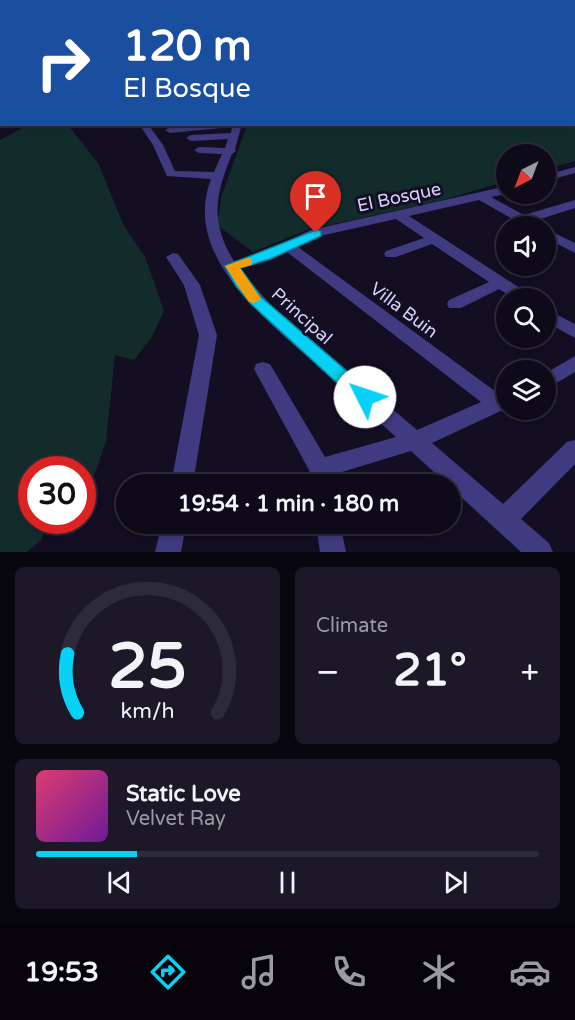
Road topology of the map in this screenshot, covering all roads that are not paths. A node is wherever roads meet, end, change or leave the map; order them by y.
1 (144, 126) edge
2 (170, 130) dead end
3 (235, 134) edge
4 (191, 138) dead end
5 (199, 150) dead end
6 (575, 170) edge
7 (556, 175) edge
8 (219, 176) junction
9 (496, 193) edge
10 (482, 197) junction
11 (575, 204) edge
12 (400, 216) junction
13 (515, 216) edge
14 (547, 216) edge
15 (433, 238) junction
16 (556, 239) edge
17 (290, 247) junction
18 (575, 249) edge
19 (391, 254) dead end
20 (173, 257) dead end
21 (232, 266) junction
22 (499, 283) junction
23 (507, 288) edge
24 (455, 304) dead end
25 (556, 320) edge
26 (575, 332) edge
27 (575, 363) edge
28 (262, 369) dead end
29 (556, 375) edge
30 (496, 397) edge
31 (496, 404) edge
32 (414, 441) junction
33 (575, 449) edge
34 (184, 474) edge
35 (319, 474) edge
36 (329, 474) edge
37 (504, 520) junction
38 (172, 534) edge
39 (330, 534) edge
40 (168, 552) edge
41 (333, 552) edge
42 (540, 552) edge

1 - 8 street
2 - 3 street
3 - 4 street
3 - 5 street
3 - 8 street, Principal
6 - 7 street
8 - 21 street, Principal
9 - 10 street, El Bosque
10 - 12 street, El Bosque
10 - 13 street
11 - 14 street
12 - 15 street
12 - 17 street, El Bosque
15 - 19 street
15 - 22 street
16 - 18 street
17 - 21 street, El Bosque
17 - 30 street, Villa Buin
20 - 34 street
21 - 32 street, Principal
22 - 23 street
22 - 24 street
25 - 26 street
27 - 29 street
28 - 35 street
31 - 32 street
32 - 36 street
32 - 37 street, Principal
33 - 37 street
37 - 42 street, Principal
38 - 40 street
39 - 41 street

